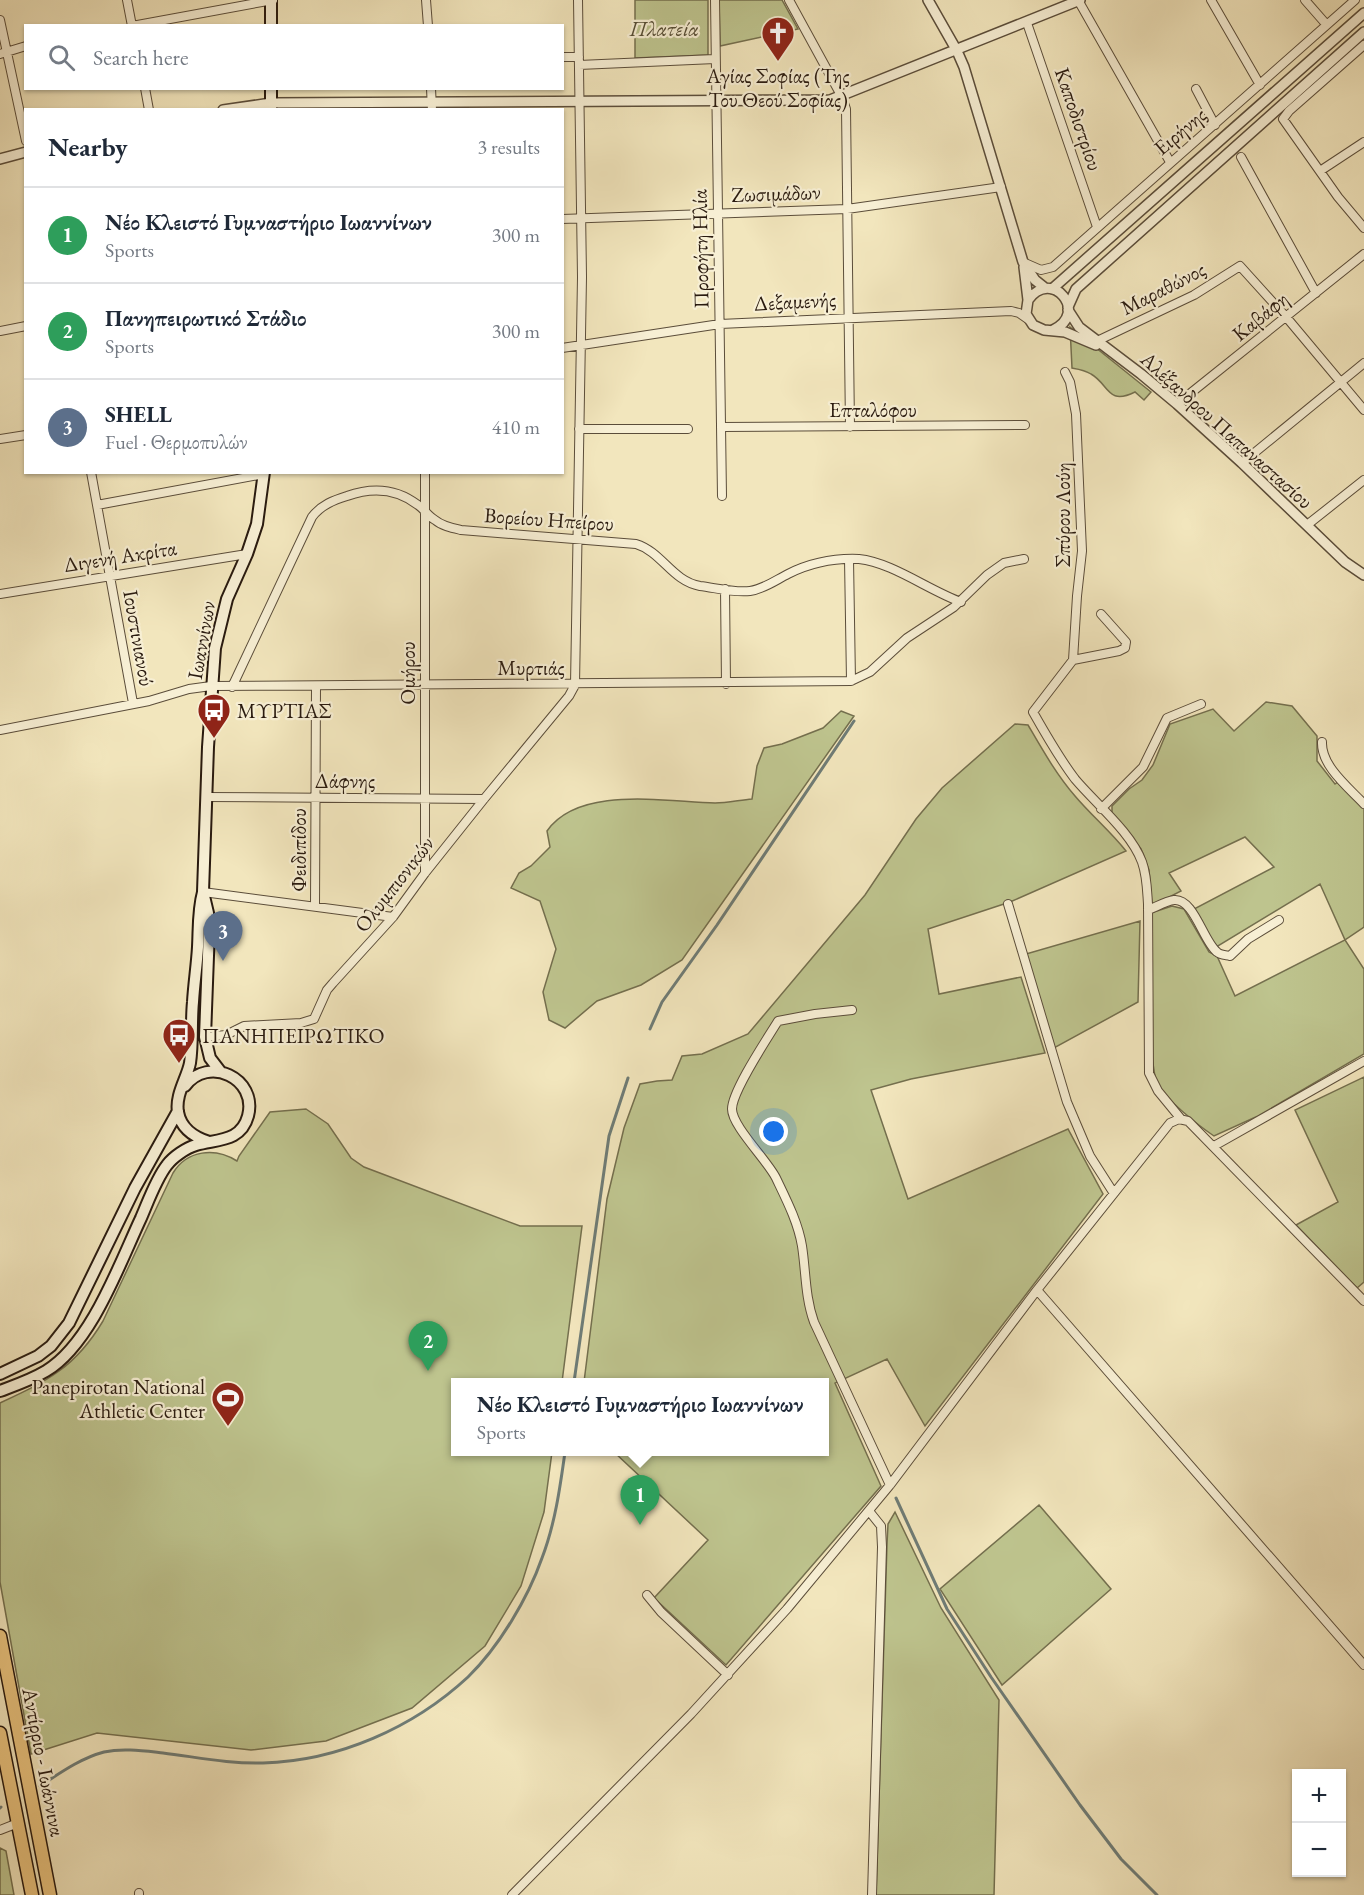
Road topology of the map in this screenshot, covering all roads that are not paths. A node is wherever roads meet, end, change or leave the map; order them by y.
1 (127, 0) edge
2 (271, 0) edge
3 (426, 0) edge
4 (578, 0) edge
5 (715, 0) edge
6 (789, 0) edge
7 (929, 0) edge
8 (1079, 0) edge
9 (1210, 0) edge
10 (1305, 0) edge
11 (1355, 0) edge
12 (1364, 13) edge
13 (0, 20) edge
14 (1027, 22) junction
15 (132, 24) edge
16 (143, 24) edge
17 (271, 24) edge
18 (428, 24) edge
19 (1326, 24) junction
20 (1364, 32) edge
21 (1364, 45) edge
22 (24, 47) edge
23 (957, 51) junction
24 (3, 53) edge
25 (564, 57) edge
26 (715, 59) junction
27 (579, 61) junction
28 (1260, 85) junction
29 (1196, 89) dead end
30 (145, 90) edge
31 (271, 90) edge
32 (431, 90) edge
33 (842, 97) junction
34 (579, 101) junction
35 (716, 101) junction
36 (271, 106) edge
37 (432, 106) edge
38 (149, 108) edge
39 (233, 108) edge
40 (1215, 125) junction
41 (24, 133) edge
42 (1364, 142) edge
43 (24, 153) edge
44 (1241, 157) dead end
45 (0, 159) edge
46 (1170, 162) junction
47 (1320, 171) junction
48 (1001, 187) junction
49 (847, 209) junction
50 (717, 213) junction
51 (581, 218) junction
52 (564, 219) edge
53 (1097, 227) junction
54 (1364, 228) edge
55 (1364, 254) edge
56 (1023, 262) junction
57 (1048, 288) junction
58 (1316, 293) junction
59 (1028, 300) junction
60 (1068, 308) junction
61 (849, 317) junction
62 (1287, 318) junction
63 (1029, 320) junction
64 (720, 324) junction
65 (24, 326) edge
66 (1053, 330) junction
67 (0, 331) edge
68 (1097, 341) junction
69 (581, 345) junction
70 (564, 348) edge
71 (1107, 349) junction
72 (1364, 363) edge
73 (1065, 372) dead end
74 (1340, 382) junction
75 (1177, 404) junction
76 (1364, 410) edge
77 (1025, 425) dead end
78 (722, 427) junction
79 (850, 427) junction
80 (579, 429) junction
81 (688, 429) dead end
82 (24, 435) edge
83 (0, 439) edge
84 (1242, 463) junction
85 (91, 474) edge
86 (259, 474) edge
87 (264, 474) edge
88 (425, 474) edge
89 (1364, 480) edge
90 (722, 496) dead end
91 (97, 505) junction
92 (425, 511) junction
93 (1307, 525) junction
94 (577, 540) junction
95 (247, 554) junction
96 (849, 559) junction
97 (1024, 559) dead end
98 (1364, 575) edge
99 (110, 576) junction
100 (725, 589) junction
101 (0, 594) edge
102 (961, 602) junction
103 (1101, 614) dead end
104 (1073, 660) junction
105 (851, 681) junction
106 (726, 684) junction
107 (425, 685) junction
108 (575, 685) junction
109 (211, 686) junction
110 (316, 686) junction
111 (232, 687) junction
112 (133, 703) junction
113 (1201, 704) dead end
114 (0, 730) edge
115 (1322, 742) dead end
116 (206, 797) junction
117 (316, 797) junction
118 (426, 798) junction
119 (484, 799) junction
120 (1364, 804) edge
121 (1101, 808) junction
122 (425, 873) junction
123 (203, 892) junction
124 (1008, 904) dead end
125 (315, 906) junction
126 (1148, 910) junction
127 (393, 917) junction
128 (1280, 920) dead end
129 (852, 1010) dead end
130 (205, 1037) junction
131 (1364, 1061) edge
132 (220, 1071) junction
133 (182, 1089) junction
134 (178, 1111) junction
135 (1181, 1119) junction
136 (209, 1142) junction
137 (1214, 1146) junction
138 (1113, 1192) junction
139 (1036, 1290) junction
140 (1364, 1301) edge
141 (0, 1374) edge
142 (0, 1391) edge
143 (890, 1485) junction
144 (869, 1511) junction
145 (647, 1595) dead end
146 (0, 1636) edge
147 (1364, 1665) edge
148 (728, 1675) junction
149 (0, 1733) edge
150 (18, 1823) junction
151 (0, 1830) edge
152 (32, 1895) edge
153 (50, 1895) edge
154 (512, 1895) edge
155 (872, 1895) edge

1 - 15 street
2 - 16 street
2 - 17 main road
3 - 18 street
4 - 27 street
5 - 26 street, Προφήτη Ηλία
6 - 33 street
7 - 23 street
8 - 14 street
8 - 46 street
9 - 28 street
10 - 19 street
11 - 19 street, Ειρήνης
12 - 57 street
13 - 24 street
14 - 23 street
14 - 53 street, Καποδιστρίου
19 - 28 street, Ειρήνης
20 - 60 street
21 - 47 street
22 - 24 street
23 - 33 street
23 - 48 street
24 - 41 street
25 - 27 street
26 - 27 street
26 - 35 street, Προφήτη Ηλία
27 - 34 street
28 - 40 street, Ειρήνης
29 - 40 street
30 - 38 street
31 - 36 main road
32 - 37 street
33 - 35 street
33 - 49 street
34 - 35 street
34 - 37 street
34 - 51 street
35 - 50 street, Προφήτη Ηλία
36 - 37 street
36 - 39 street
40 - 46 street, Ειρήνης
42 - 47 street
43 - 45 street
44 - 58 street
46 - 53 street, Ειρήνης
47 - 54 street
48 - 49 street, Ζωσιμάδων
48 - 56 street
49 - 50 street, Ζωσιμάδων
49 - 61 street
50 - 51 street, Ζωσιμάδων
50 - 64 street, Προφήτη Ηλία
51 - 52 street, Ζωσιμάδων
51 - 69 street
53 - 56 street, Ειρήνης
55 - 58 street, Καβάφη
56 - 57 street
56 - 59 street
57 - 59 street
57 - 60 street
58 - 62 street, Καβάφη
59 - 63 street
60 - 66 street
60 - 68 street, Αλέξανδρου Παπαναστασίου
61 - 63 street, Δεξαμενής
61 - 64 street, Δεξαμενής
61 - 79 street
62 - 68 street, Μαραθώνος
62 - 74 street
62 - 75 street, Καβάφη
63 - 66 street
64 - 69 street, Δεξαμενής
64 - 78 street, Προφήτη Ηλία
65 - 67 street
66 - 71 street
68 - 71 street, Αλέξανδρου Παπαναστασίου
69 - 70 street, Δεξαμενής
69 - 80 street
71 - 75 street, Αλέξανδρου Παπαναστασίου
72 - 74 street
73 - 104 street, Σπύρου Λούη
74 - 76 street
74 - 84 street
75 - 84 street, Αλέξανδρου Παπαναστασίου
77 - 79 street, Επταλόφου
78 - 79 street, Επταλόφου
78 - 90 street, Προφήτη Ηλία
80 - 81 street
80 - 94 street
82 - 83 street
84 - 93 street, Αλέξανδρου Παπαναστασίου
85 - 91 street, Ιουστινιανού
86 - 91 street
87 - 95 main road, Ιωαννίνων
88 - 92 street, Ομήρου
89 - 93 street
91 - 99 street, Ιουστινιανού
92 - 94 street, Βορείου Ηπείρου
92 - 107 street, Ομήρου
92 - 111 street, Βορείου Ηπείρου
93 - 98 street, Αλέξανδρου Παπαναστασίου
94 - 100 street, Βορείου Ηπείρου
94 - 108 street
95 - 99 street, Διγενή Ακρίτα
95 - 109 main road, Ιωαννίνων
96 - 100 street, Βορείου Ηπείρου
96 - 102 street, Βορείου Ηπείρου
96 - 105 street
97 - 102 street, Σπύρου Λούη
99 - 101 street, Διγενή Ακρίτα
99 - 112 street, Ιουστινιανού
100 - 106 street
102 - 105 street, Σπύρου Λούη
103 - 104 street
104 - 121 street
105 - 106 street, Μυρτιάς
106 - 108 street, Μυρτιάς
107 - 108 street, Μυρτιάς
107 - 110 street, Μυρτιάς
107 - 118 street, Ομήρου
108 - 119 street, Ολυμπιονικών
109 - 111 street, Μυρτιάς
109 - 112 street, Μυρτιάς
109 - 116 main road, Ιωαννίνων
110 - 111 street, Μυρτιάς
110 - 117 street, Φειδιπίδου
112 - 114 street, Μυρτιάς
113 - 121 street
115 - 120 street
116 - 117 street, Δάφνης
116 - 123 main road, Ιωαννίνων
117 - 118 street, Δάφνης
117 - 125 street, Φειδιπίδου
118 - 119 street, Δάφνης
118 - 122 street, Ομήρου
119 - 122 street, Ολυμπιονικών
121 - 126 street
122 - 127 street, Ολυμπιονικών
123 - 125 street
123 - 130 main road
123 - 133 main road
124 - 138 street
125 - 127 street
126 - 128 street
126 - 135 street
127 - 130 street, Ολυμπιονικών
129 - 143 street
130 - 132 main road
131 - 137 street
132 - 133 main road
132 - 136 main road
133 - 134 main road
134 - 136 main road
134 - 141 main road
135 - 137 street
135 - 138 street
136 - 142 main road
137 - 140 street
138 - 139 street
139 - 143 street
139 - 147 street
143 - 144 street
144 - 148 street
144 - 155 street
145 - 148 street
146 - 153 highway, Αντίρριο - Ιωάννινα
148 - 154 street
149 - 150 highway, Αντίρριο - Ιωάννινα
150 - 151 street
150 - 152 highway, Αντίρριο - Ιωάννινα

